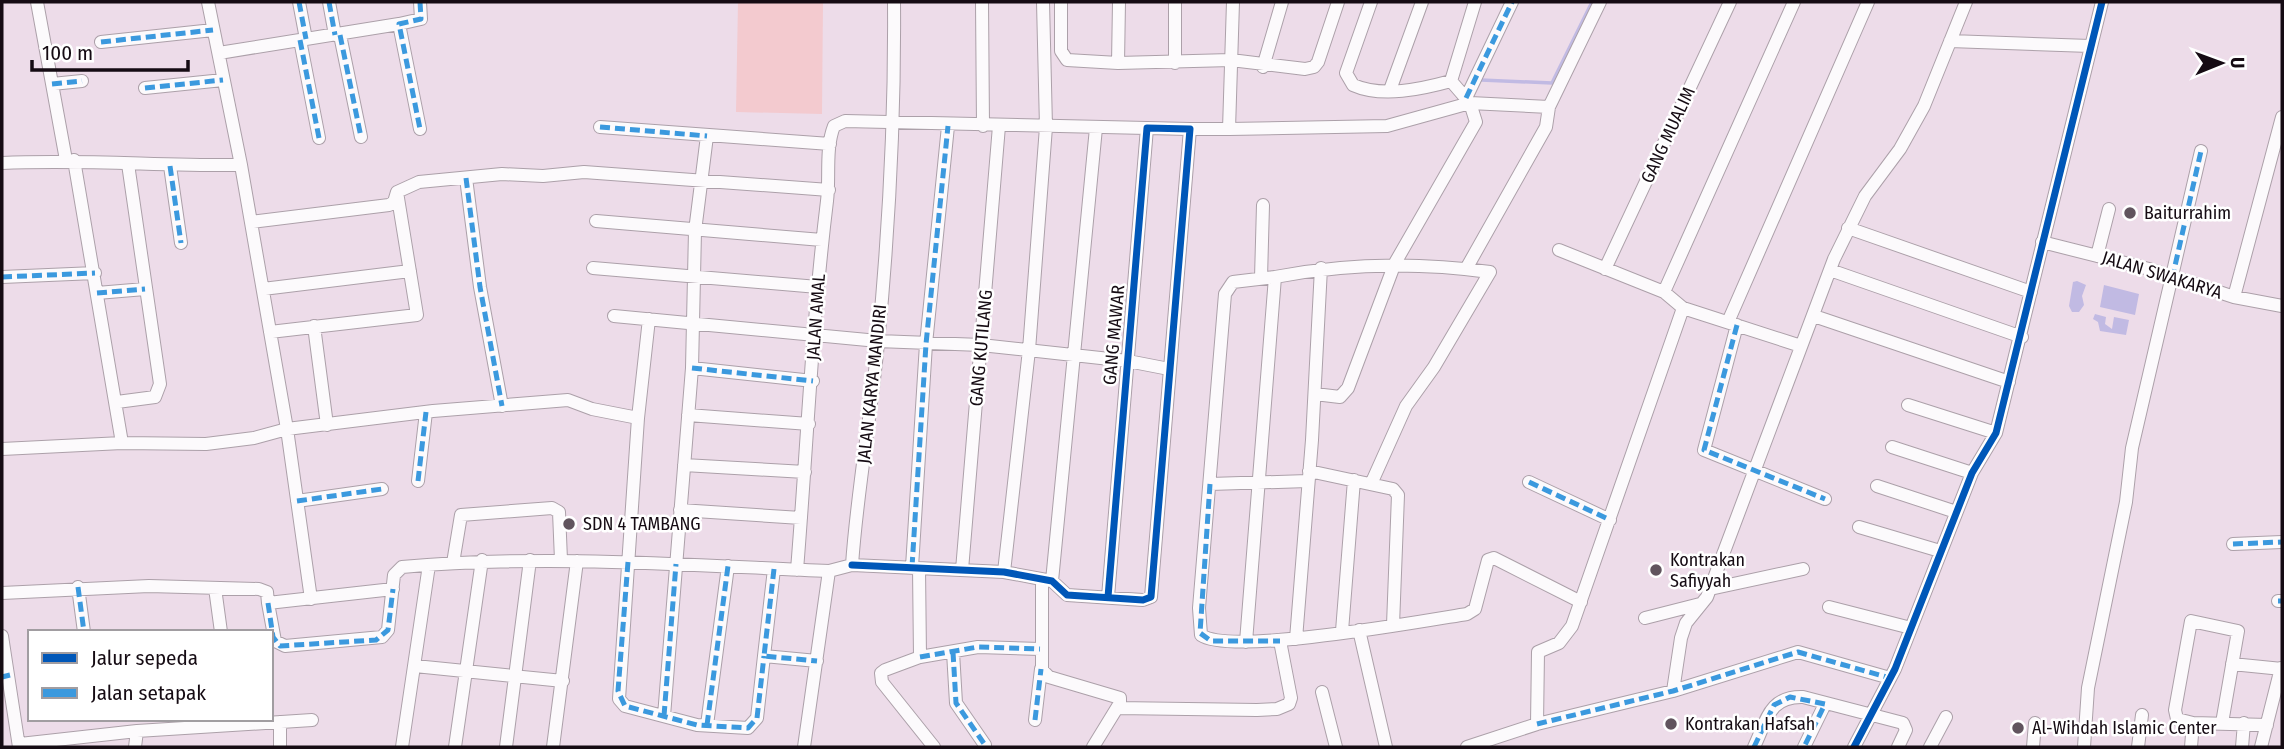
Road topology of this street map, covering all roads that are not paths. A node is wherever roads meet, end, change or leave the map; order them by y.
1 (37, 2) edge
2 (208, 2) edge
3 (299, 2) edge
4 (329, 2) edge
5 (420, 2) edge
6 (894, 2) edge
7 (982, 2) edge
8 (1043, 2) edge
9 (1061, 2) edge
10 (1119, 2) edge
11 (1175, 2) edge
12 (1233, 2) edge
13 (1282, 2) edge
14 (1338, 2) edge
15 (1371, 2) edge
16 (1422, 2) edge
17 (1475, 2) edge
18 (1511, 2) edge
19 (1600, 2) edge
20 (1730, 2) edge
21 (1794, 2) edge
22 (1868, 2) edge
23 (1966, 2) edge
24 (2102, 2) edge
25 (399, 24) junction
26 (213, 30) junction
27 (338, 35) junction
28 (303, 40) junction
29 (1950, 41) junction
30 (101, 42) dead end
31 (2090, 46) junction
32 (219, 53) junction
33 (1231, 60) junction
34 (1118, 63) junction
35 (1175, 63) junction
36 (1263, 67) junction
37 (223, 80) junction
38 (82, 81) dead end
39 (1451, 81) junction
40 (52, 84) junction
41 (145, 88) dead end
42 (1390, 90) junction
43 (1468, 101) junction
44 (1549, 107) junction
45 (2282, 117) edge
46 (895, 122) junction
47 (948, 126) junction
48 (983, 126) junction
49 (999, 126) junction
50 (600, 127) dead end
51 (1045, 127) junction
52 (1096, 128) junction
53 (1147, 128) junction
54 (420, 129) dead end
55 (1229, 129) junction
56 (1190, 134) junction
57 (707, 136) junction
58 (319, 138) dead end
59 (361, 138) dead end
60 (830, 144) junction
61 (2200, 150) dead end
62 (70, 160) junction
63 (2, 163) edge
64 (128, 164) junction
65 (241, 165) junction
66 (170, 166) junction
67 (466, 178) junction
68 (702, 181) junction
69 (829, 190) junction
70 (397, 192) junction
71 (1263, 205) dead end
72 (2109, 209) dead end
73 (596, 221) dead end
74 (251, 222) junction
75 (1848, 228) junction
76 (695, 230) junction
77 (822, 240) junction
78 (2042, 242) junction
79 (181, 243) dead end
80 (1559, 250) dead end
81 (2097, 256) junction
82 (1395, 263) junction
83 (593, 268) dead end
84 (1321, 268) junction
85 (1466, 269) junction
86 (1605, 269) junction
87 (1830, 270) junction
88 (410, 271) junction
89 (95, 273) junction
90 (693, 276) junction
91 (1268, 277) junction
92 (2, 278) edge
93 (2172, 279) junction
94 (818, 287) junction
95 (145, 289) junction
96 (262, 289) junction
97 (1664, 292) junction
98 (2031, 292) junction
99 (97, 293) junction
100 (2234, 297) junction
101 (2282, 306) edge
102 (1683, 307) junction
103 (614, 316) dead end
104 (1814, 316) junction
105 (649, 319) junction
106 (1732, 323) junction
107 (314, 326) junction
108 (691, 326) junction
109 (270, 332) junction
110 (813, 335) junction
111 (2022, 337) junction
112 (878, 341) junction
113 (926, 344) junction
114 (981, 345) junction
115 (1801, 346) junction
116 (1029, 350) junction
117 (1076, 355) junction
118 (1128, 361) junction
119 (692, 368) junction
120 (1169, 369) junction
121 (813, 381) junction
122 (2009, 382) junction
123 (1315, 394) junction
124 (117, 402) junction
125 (1908, 405) dead end
126 (502, 406) junction
127 (426, 412) junction
128 (688, 415) junction
129 (638, 418) junction
130 (809, 424) junction
131 (327, 425) junction
132 (287, 429) junction
133 (1996, 433) junction
134 (122, 443) junction
135 (1892, 447) dead end
136 (2, 449) edge
137 (684, 465) junction
138 (1755, 469) junction
139 (805, 472) junction
140 (1972, 473) junction
141 (1308, 476) junction
142 (1354, 480) junction
143 (418, 481) dead end
144 (1529, 482) dead end
145 (1260, 483) junction
146 (1210, 484) junction
147 (1371, 484) junction
148 (1877, 486) dead end
149 (382, 489) dead end
150 (1825, 499) dead end
151 (297, 501) junction
152 (680, 510) junction
153 (1956, 512) junction
154 (801, 517) junction
155 (1610, 520) junction
156 (1859, 527) dead end
157 (2282, 542) edge
158 (2233, 544) dead end
159 (1941, 551) junction
160 (482, 561) junction
161 (530, 561) junction
162 (561, 561) junction
163 (577, 561) junction
164 (628, 562) junction
165 (453, 563) junction
166 (676, 564) junction
167 (429, 565) junction
168 (852, 565) junction
169 (728, 566) junction
170 (916, 568) junction
171 (774, 569) junction
172 (1804, 569) dead end
173 (797, 570) junction
174 (962, 570) junction
175 (829, 571) junction
176 (1004, 572) junction
177 (1047, 581) junction
178 (78, 587) junction
179 (215, 588) junction
180 (393, 589) junction
181 (1710, 589) junction
182 (2, 593) edge
183 (1108, 597) junction
184 (311, 599) junction
185 (1581, 602) junction
186 (268, 603) junction
187 (1704, 603) junction
188 (1829, 607) dead end
189 (1645, 618) dead end
190 (1393, 625) junction
191 (1911, 628) junction
192 (84, 630) edge
193 (221, 630) edge
194 (272, 630) edge
195 (1359, 630) junction
196 (1342, 631) junction
197 (2, 636) edge
198 (273, 637) edge
199 (1296, 639) junction
200 (1280, 641) junction
201 (1246, 642) junction
202 (1040, 649) junction
203 (953, 652) junction
204 (764, 656) junction
205 (920, 657) junction
206 (817, 661) junction
207 (2232, 664) junction
208 (415, 666) junction
209 (2281, 668) edge
210 (1041, 669) junction
211 (466, 671) junction
212 (6, 676) edge
213 (515, 676) junction
214 (1890, 678) junction
215 (563, 681) junction
216 (1673, 691) junction
217 (1322, 692) dead end
218 (1825, 704) junction
219 (1117, 708) junction
220 (1871, 715) junction
221 (2142, 715) dead end
222 (664, 716) junction
223 (1946, 717) dead end
224 (312, 720) dead end
225 (1035, 720) dead end
226 (232, 722) edge
227 (280, 722) junction
228 (2035, 723) dead end
229 (2193, 723) junction
230 (2222, 723) junction
231 (2244, 723) junction
232 (1537, 724) junction
233 (707, 725) junction
234 (2267, 725) junction
235 (137, 732) junction
236 (985, 745) dead end
237 (20, 746) edge
238 (135, 747) edge
239 (280, 747) edge
240 (402, 747) edge
241 (455, 747) edge
242 (506, 747) edge
243 (553, 747) edge
244 (804, 747) edge
245 (934, 747) edge
246 (1093, 747) edge
247 (1336, 747) edge
248 (1386, 747) edge
249 (1467, 747) edge
250 (1754, 747) edge
251 (1804, 747) edge
252 (1854, 747) edge
253 (1898, 747) edge
254 (1930, 747) edge
255 (2033, 747) edge
256 (2084, 747) edge
257 (2138, 747) edge
258 (2191, 747) edge
259 (2242, 747) edge
260 (2261, 747) edge

1 - 40 street
2 - 26 street
3 - 28 street
4 - 27 street
5 - 25 street
6 - 46 street, JALAN KARYA MANDIRI
7 - 48 street
8 - 51 street
9 - 34 street
10 - 34 street
11 - 35 street
12 - 33 street
13 - 36 street
14 - 36 street
15 - 42 street
16 - 42 street
17 - 39 street
18 - 43 street
19 - 44 street
20 - 86 street, GANG MUALIM
21 - 97 street
22 - 106 street
23 - 29 street
24 - 31 street
25 - 27 street
25 - 54 street
26 - 30 street
26 - 32 street
27 - 28 street
27 - 59 street
28 - 32 street
28 - 58 street
29 - 31 street
29 - 75 street
31 - 78 street
32 - 37 street
33 - 35 street
33 - 36 street
33 - 55 street
34 - 35 street
37 - 41 street
37 - 65 street
38 - 40 street
39 - 42 street
39 - 43 street
40 - 62 street
43 - 44 street
43 - 55 street
43 - 82 street
44 - 85 street
45 - 100 street
46 - 47 street
46 - 60 street
46 - 112 street, JALAN KARYA MANDIRI
47 - 48 street
47 - 113 street
48 - 49 street
49 - 51 street
49 - 114 street, GANG KUTILANG
50 - 57 street
51 - 52 street
51 - 116 street
52 - 53 street
52 - 117 street
53 - 56 street
53 - 118 street, GANG MAWAR
55 - 56 street
56 - 120 street
57 - 60 street
57 - 68 street
60 - 69 street, JALAN AMAL
61 - 93 street
62 - 63 street
62 - 64 street
62 - 89 street
64 - 66 street
64 - 95 street
65 - 66 street
65 - 74 street
66 - 79 street
67 - 68 street
67 - 70 street
67 - 126 street
68 - 69 street
68 - 76 street
69 - 77 street, JALAN AMAL
70 - 74 street
70 - 88 street
71 - 91 street
72 - 81 street
73 - 76 street
74 - 96 street
75 - 87 street
75 - 98 street
76 - 77 street
76 - 90 street
77 - 94 street, JALAN AMAL
78 - 81 street, JALAN SWAKARYA
78 - 98 street
80 - 86 street
81 - 93 street, JALAN SWAKARYA
82 - 84 street
82 - 85 street
82 - 123 street
83 - 90 street
84 - 91 street
84 - 123 street
85 - 147 street
86 - 97 street
87 - 104 street
87 - 111 street
88 - 96 street
88 - 107 street
89 - 92 street
89 - 99 street
90 - 94 street
90 - 108 street
91 - 145 street
91 - 146 street
93 - 100 street, JALAN SWAKARYA
93 - 256 street
94 - 110 street, JALAN AMAL
95 - 99 street
95 - 124 street
96 - 109 street
97 - 102 street
98 - 111 street
99 - 124 street
100 - 101 street, JALAN SWAKARYA
102 - 106 street
102 - 155 street
103 - 105 street
104 - 115 street
104 - 122 street
105 - 108 street
105 - 129 street
106 - 115 street
106 - 138 street
107 - 109 street
107 - 131 street
108 - 110 street
108 - 119 street
109 - 132 street
110 - 112 street
110 - 121 street, JALAN AMAL
111 - 122 street
112 - 113 street
112 - 168 street, JALAN KARYA MANDIRI
113 - 114 street
113 - 170 street
114 - 116 street
114 - 174 street, GANG KUTILANG
115 - 138 street
116 - 117 street
116 - 176 street
117 - 118 street
117 - 177 street
118 - 120 street
118 - 183 street, GANG MAWAR
119 - 121 street
119 - 128 street
120 - 183 street
121 - 130 street, JALAN AMAL
122 - 133 street
123 - 141 street
124 - 134 street
125 - 133 street
126 - 127 street
126 - 129 street
127 - 131 street
127 - 143 street
128 - 130 street
128 - 137 street
129 - 164 street
130 - 139 street, JALAN AMAL
131 - 132 street
132 - 134 street
132 - 151 street
133 - 140 street
134 - 136 street
135 - 140 street
137 - 139 street
137 - 152 street
138 - 150 street
138 - 181 street
139 - 154 street, JALAN AMAL
140 - 153 street
141 - 142 street
141 - 145 street
141 - 199 street
142 - 147 street
142 - 196 street
144 - 155 street
145 - 146 street
145 - 201 street
146 - 201 street
147 - 190 street
148 - 153 street
149 - 151 street
151 - 184 street
152 - 154 street
152 - 166 street
153 - 159 street
154 - 173 street, JALAN AMAL
155 - 185 street
156 - 159 street
157 - 158 street
159 - 191 street
160 - 161 street
160 - 165 street
160 - 211 street
161 - 162 street
161 - 213 street
162 - 163 street
162 - 165 street
163 - 164 street
163 - 215 street
164 - 166 street
164 - 222 street
165 - 167 street
166 - 169 street
166 - 222 street
167 - 180 street
167 - 208 street
168 - 170 street
168 - 175 street
169 - 171 street
169 - 233 street
170 - 174 street
170 - 205 street
171 - 173 street
171 - 204 street
172 - 181 street
173 - 175 street
174 - 176 street
175 - 206 street
176 - 177 street
177 - 183 street
177 - 202 street
178 - 179 street
178 - 182 street
178 - 192 street
179 - 186 street
179 - 193 street
180 - 184 street
180 - 198 street
181 - 187 street
184 - 186 street
185 - 190 street
185 - 232 street
186 - 194 street
187 - 189 street
187 - 216 street
188 - 191 street
190 - 195 street
191 - 214 street
195 - 196 street
195 - 248 street
196 - 199 street
197 - 212 street
199 - 200 street
200 - 201 street
200 - 219 street
202 - 203 street
202 - 210 street
203 - 205 street
203 - 236 street
204 - 206 street
204 - 233 street
205 - 245 street
206 - 244 street
207 - 209 street
207 - 229 street
207 - 230 street
208 - 211 street
208 - 240 street
209 - 234 street
210 - 219 street
210 - 225 street
211 - 213 street
211 - 241 street
212 - 237 street
213 - 215 street
213 - 242 street
214 - 216 street
214 - 220 street
215 - 243 street
216 - 232 street
217 - 247 street
218 - 220 street
218 - 250 street
218 - 251 street
219 - 246 street
220 - 252 street
220 - 253 street
221 - 257 street
222 - 233 street
223 - 254 street
224 - 227 street
226 - 227 street
226 - 235 street
227 - 239 street
228 - 255 street
229 - 230 street
229 - 258 street
230 - 231 street
231 - 234 street
231 - 259 street
232 - 249 street
234 - 260 street
235 - 237 street
235 - 238 street

